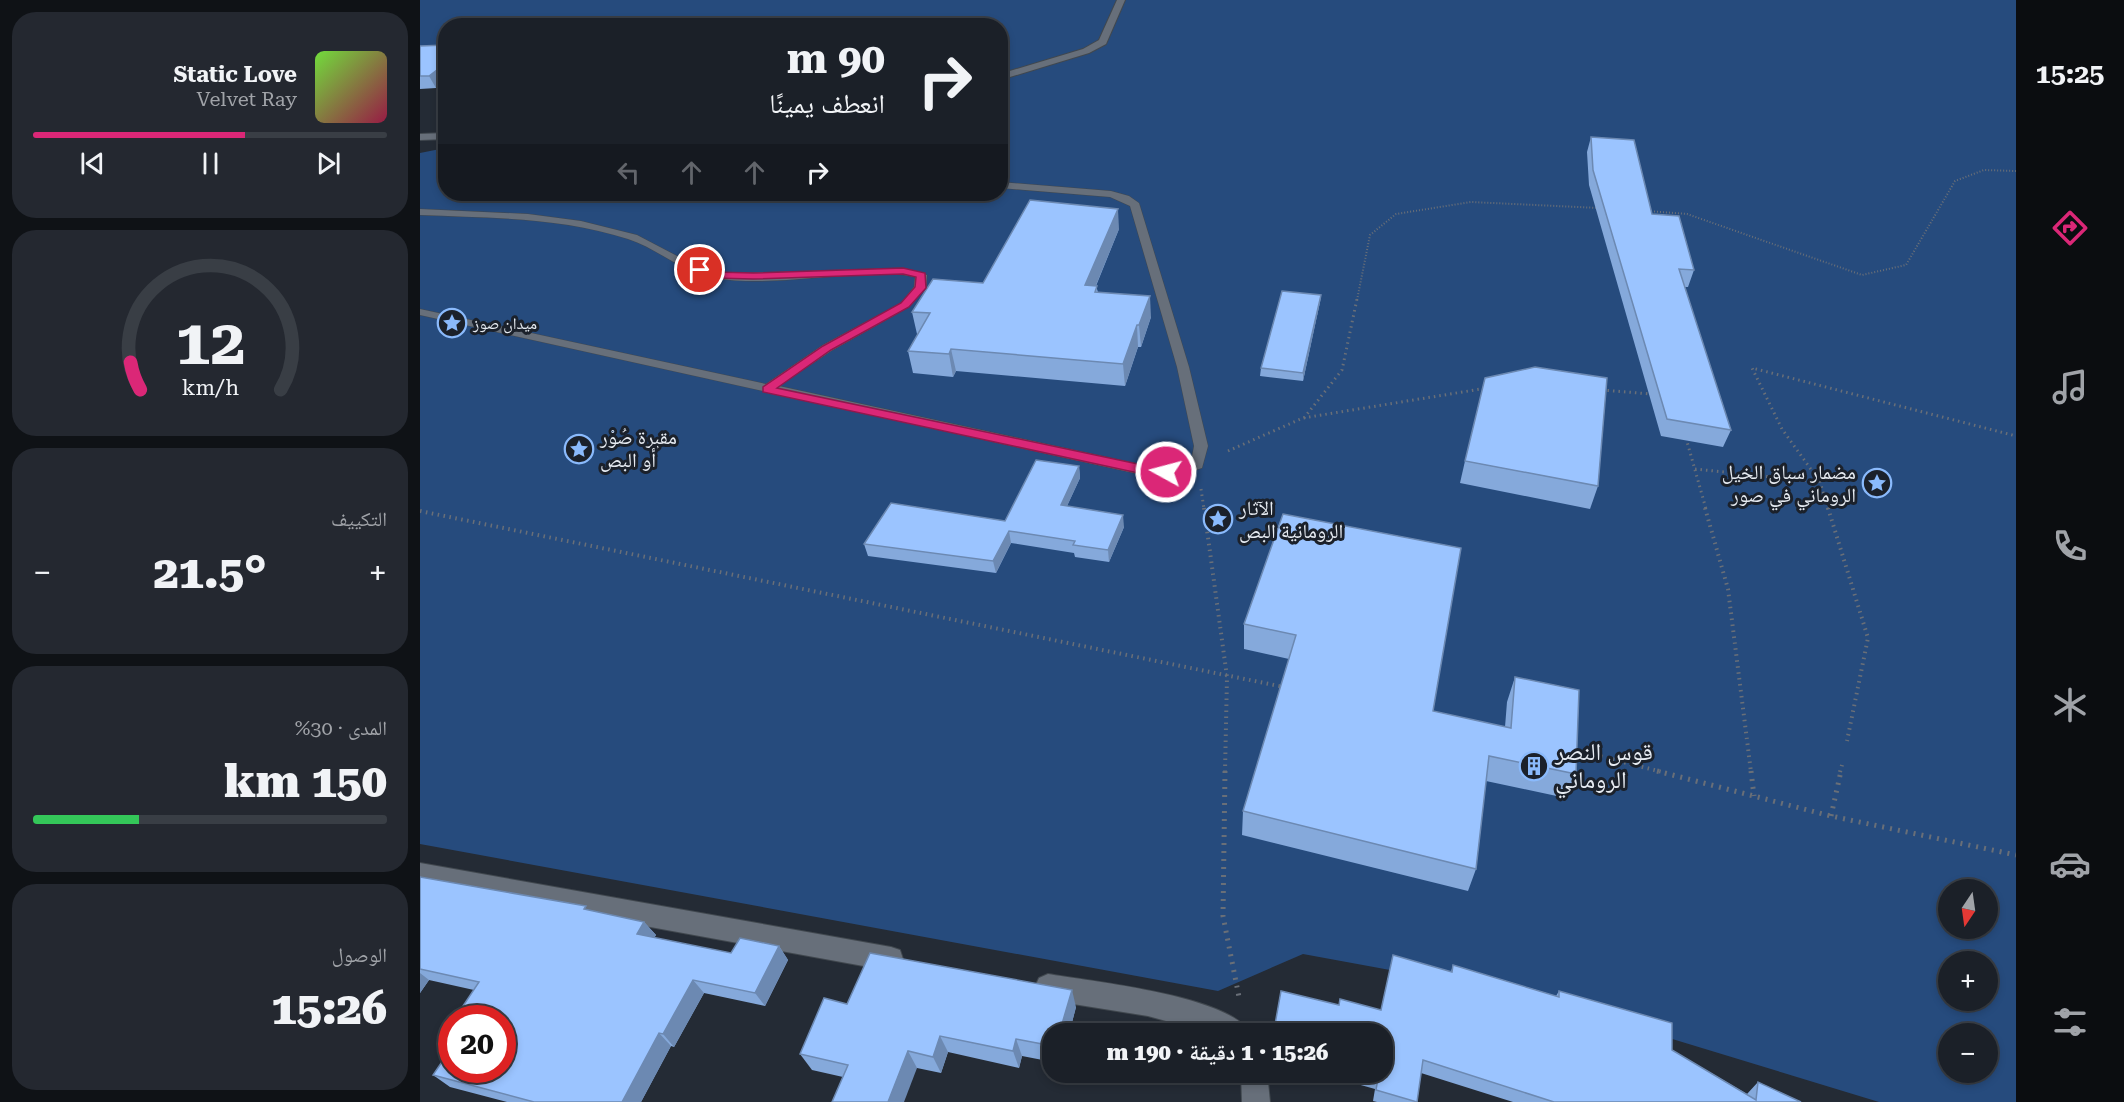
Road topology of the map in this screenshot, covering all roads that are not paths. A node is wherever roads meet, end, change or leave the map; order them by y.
1 (1121, 0) edge
2 (1008, 75) edge
3 (438, 136) edge
4 (420, 137) edge
5 (1008, 186) edge
6 (420, 212) edge
7 (420, 312) edge
8 (767, 389) junction
9 (420, 874) edge
10 (915, 963) edge
11 (1022, 983) edge
12 (1219, 1023) edge
13 (1255, 1083) edge
14 (1256, 1102) edge

1 - 2 street
3 - 4 street
5 - 8 lane
6 - 8 lane
7 - 8 lane
9 - 10 street
11 - 12 street
13 - 14 street

